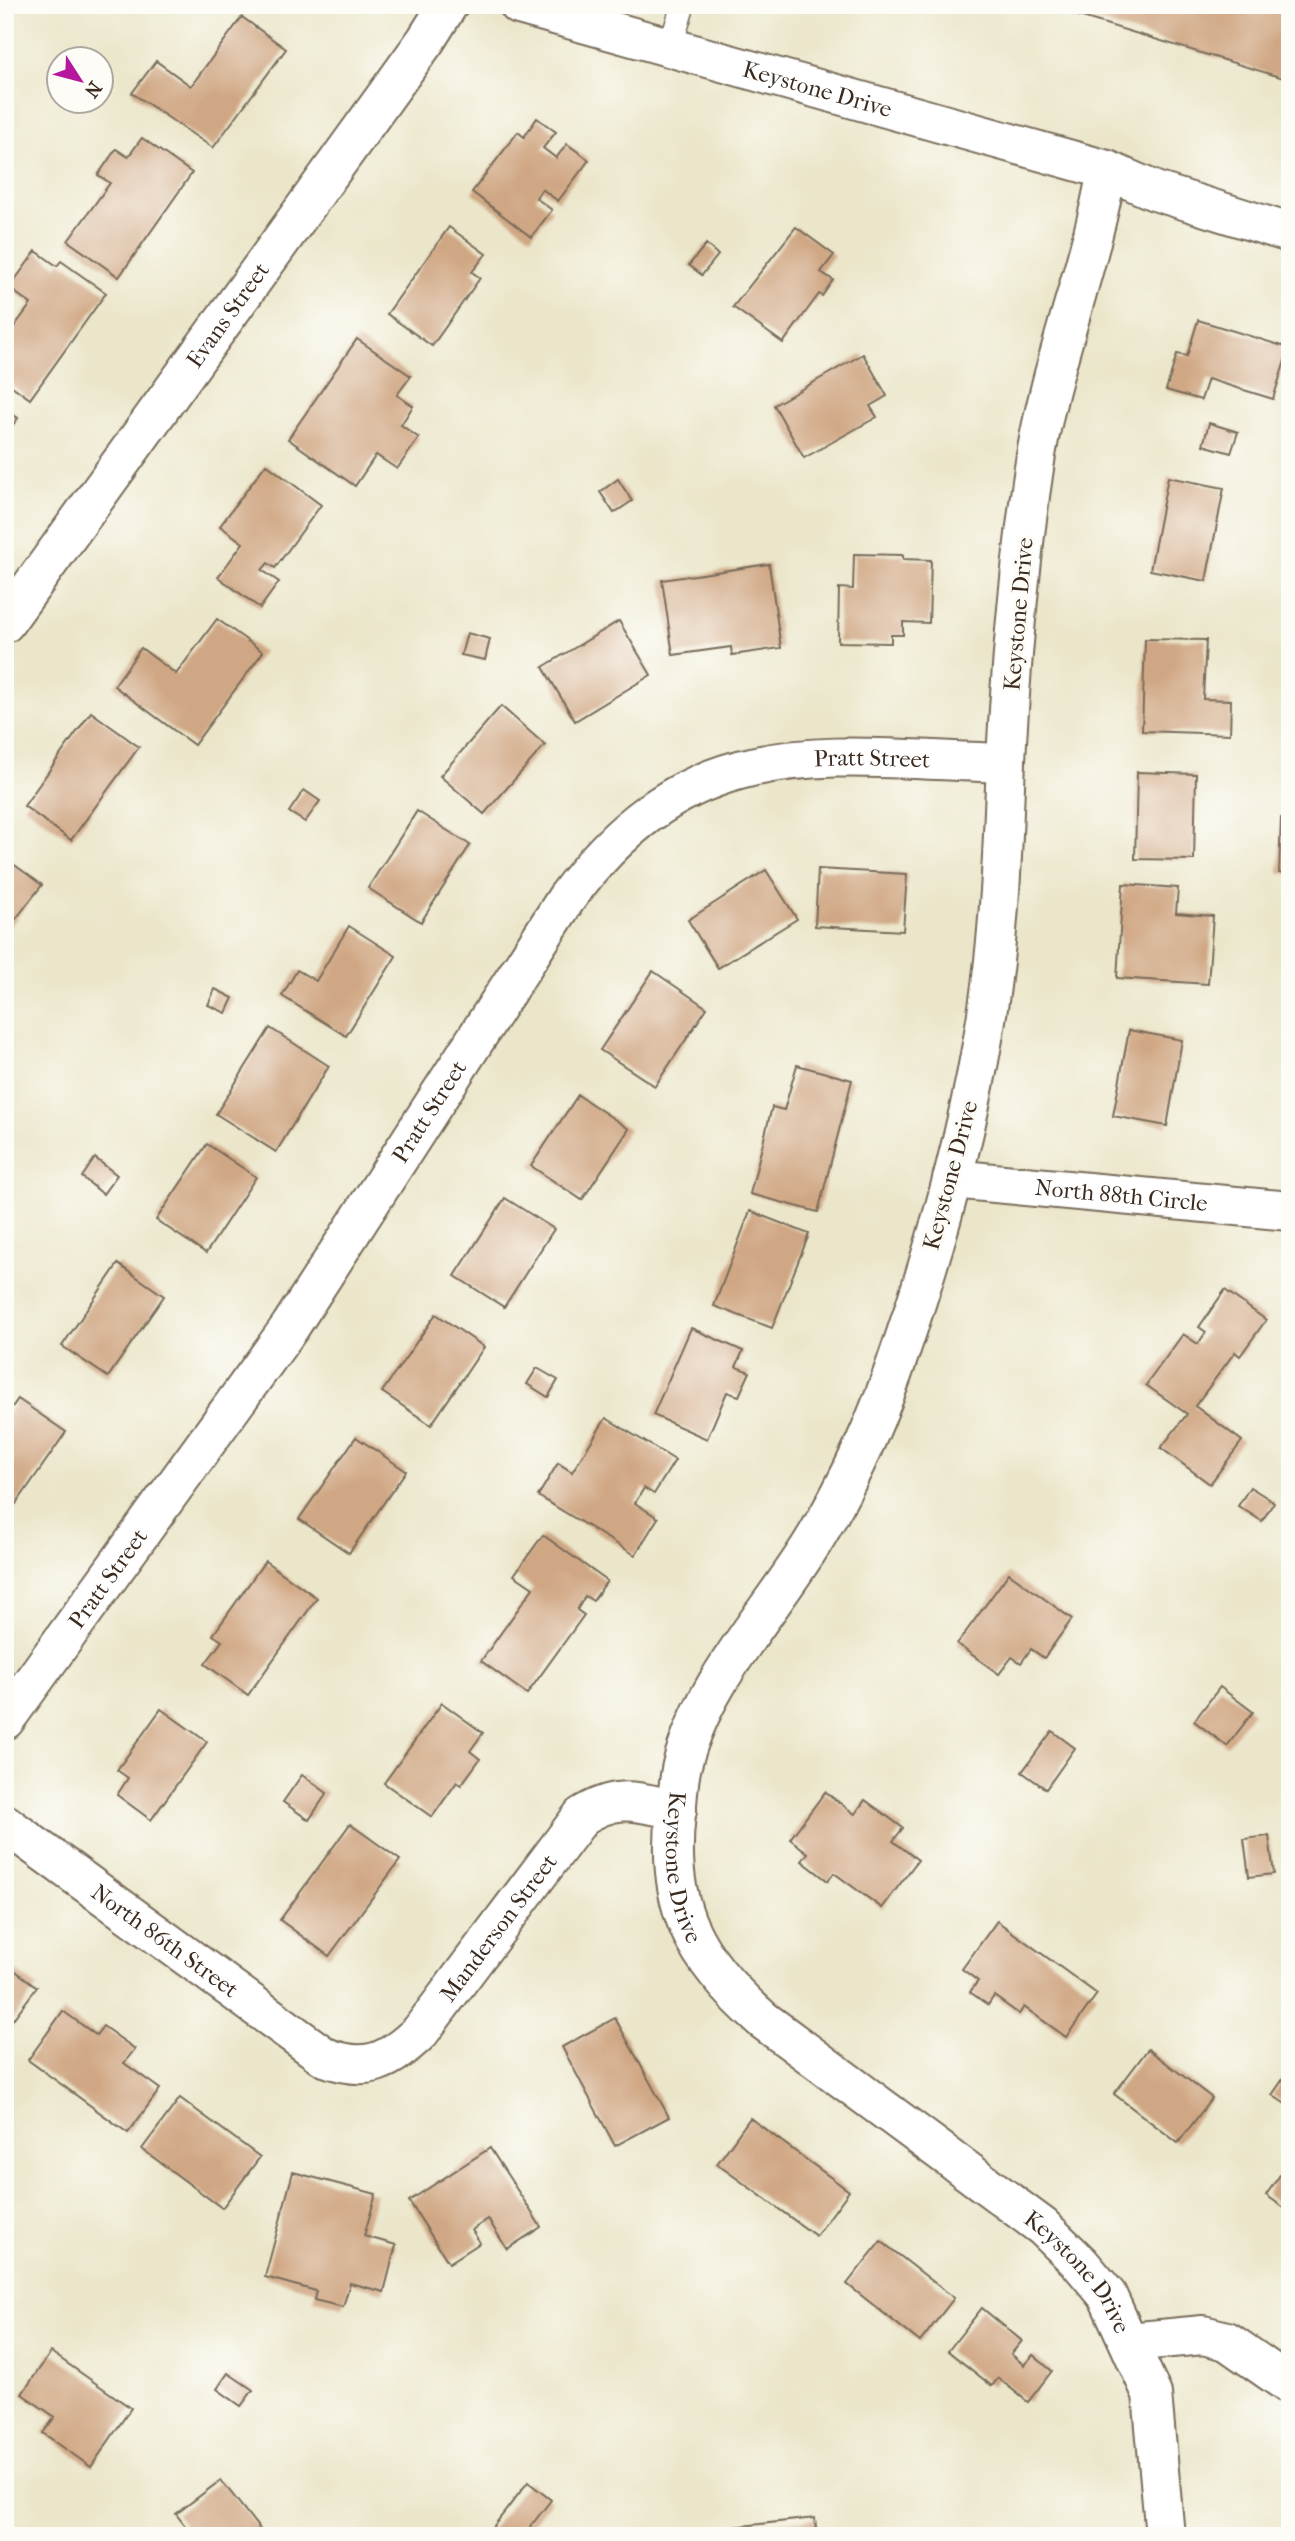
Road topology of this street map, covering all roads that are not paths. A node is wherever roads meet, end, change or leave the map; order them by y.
1 (448, 5) edge
2 (519, 5) edge
3 (682, 5) edge
4 (670, 48) junction
5 (1107, 170) junction
6 (1290, 233) edge
7 (5, 623) edge
8 (1006, 763) junction
9 (952, 1179) junction
10 (1290, 1211) edge
11 (5, 1720) edge
12 (677, 1810) junction
13 (5, 1824) edge
14 (325, 2057) joint
15 (1129, 2342) junction
16 (1290, 2385) edge
17 (1165, 2536) edge

1 - 7 street, Evans Street
2 - 4 street, Keystone Drive
3 - 4 lane
4 - 5 street, Keystone Drive
5 - 6 street
5 - 8 street, Keystone Drive
8 - 9 street, Keystone Drive
8 - 11 street, Pratt Street
9 - 10 street, North 88th Circle
9 - 12 street, Keystone Drive
12 - 14 street, Manderson Street
12 - 15 street, Keystone Drive
13 - 14 street, North 86th Street
15 - 16 street
15 - 17 street, Keystone Drive

